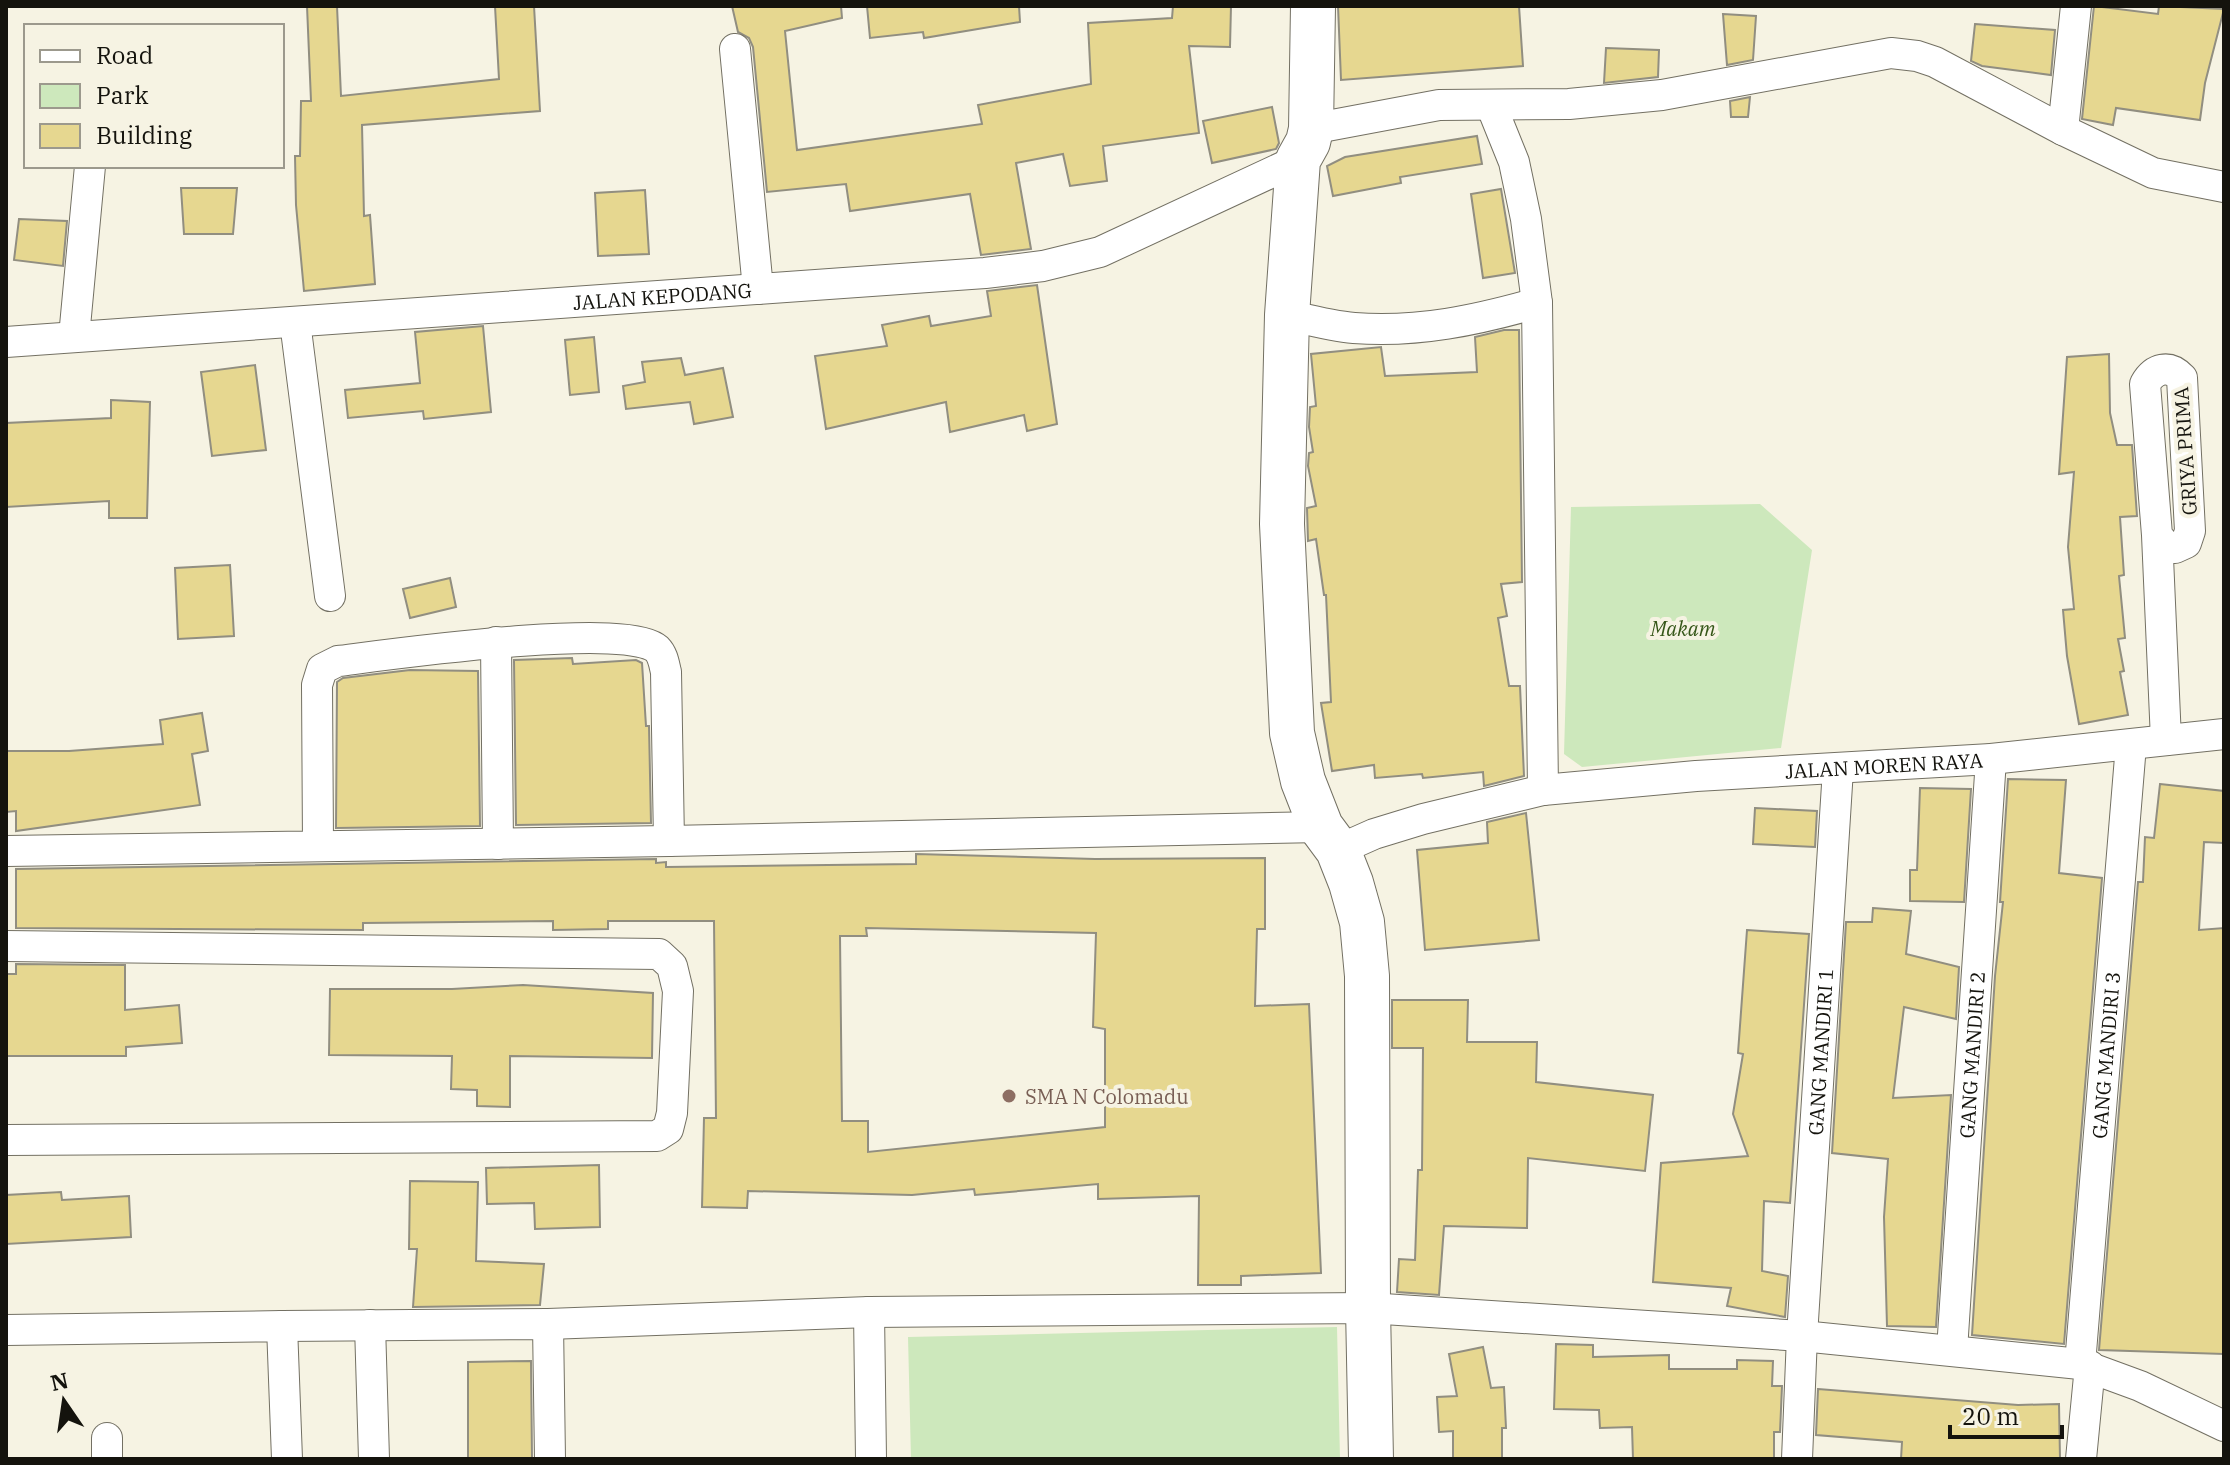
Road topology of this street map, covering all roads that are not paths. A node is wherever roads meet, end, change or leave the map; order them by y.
1 (1313, 6) edge
2 (2076, 6) edge
3 (735, 49) dead end
4 (1495, 115) junction
5 (2063, 130) junction
6 (1301, 162) junction
7 (90, 168) edge
8 (2224, 187) edge
9 (758, 289) junction
10 (1537, 303) junction
11 (1287, 315) junction
12 (295, 322) junction
13 (74, 337) junction
14 (6, 342) edge
15 (2157, 535) junction
16 (330, 596) dead end
17 (496, 642) junction
18 (2224, 734) edge
19 (2166, 740) junction
20 (2131, 745) junction
21 (1991, 759) junction
22 (1838, 769) junction
23 (1543, 790) junction
24 (1330, 838) junction
25 (669, 841) junction
26 (498, 844) junction
27 (318, 845) junction
28 (6, 851) edge
29 (6, 946) edge
30 (6, 1140) edge
31 (1368, 1308) junction
32 (869, 1312) junction
33 (548, 1324) junction
34 (370, 1325) junction
35 (282, 1326) junction
36 (6, 1330) edge
37 (1802, 1336) junction
38 (1952, 1350) junction
39 (2085, 1365) junction
40 (2224, 1426) edge
41 (287, 1459) edge
42 (374, 1459) edge
43 (550, 1459) edge
44 (871, 1459) edge
45 (1371, 1459) edge
46 (1797, 1459) edge
47 (2081, 1459) edge

1 - 6 main road
2 - 5 street
3 - 9 street
4 - 5 street
4 - 6 street
4 - 10 street
5 - 8 street
6 - 9 street, JALAN KEPODANG
6 - 11 main road
7 - 13 street
9 - 12 street, JALAN KEPODANG
10 - 11 street
10 - 23 street
11 - 24 main road
12 - 13 street, JALAN KEPODANG
12 - 16 street
13 - 14 street, JALAN KEPODANG
15 - 15 street, GRIYA PRIMA
15 - 19 street, GRIYA PRIMA
17 - 25 street
17 - 26 street
17 - 27 street
18 - 19 street, JALAN MOREN RAYA
19 - 20 street, JALAN MOREN RAYA
20 - 21 street, JALAN MOREN RAYA
20 - 39 street, GANG MANDIRI 3
21 - 22 street, JALAN MOREN RAYA
21 - 38 street, GANG MANDIRI 2
22 - 23 street, JALAN MOREN RAYA
22 - 37 street, GANG MANDIRI 1
23 - 24 street, JALAN MOREN RAYA
24 - 25 street
24 - 31 main road
25 - 26 street
26 - 27 street
27 - 28 street
29 - 30 street
31 - 32 street
31 - 37 street
31 - 45 main road
32 - 33 street
32 - 44 street
33 - 34 street
33 - 43 street
34 - 35 street
34 - 42 street
35 - 36 street
35 - 41 street
37 - 38 street
37 - 46 street, GANG MANDIRI 1
38 - 39 street
39 - 40 street
39 - 47 street, GANG MANDIRI 3

